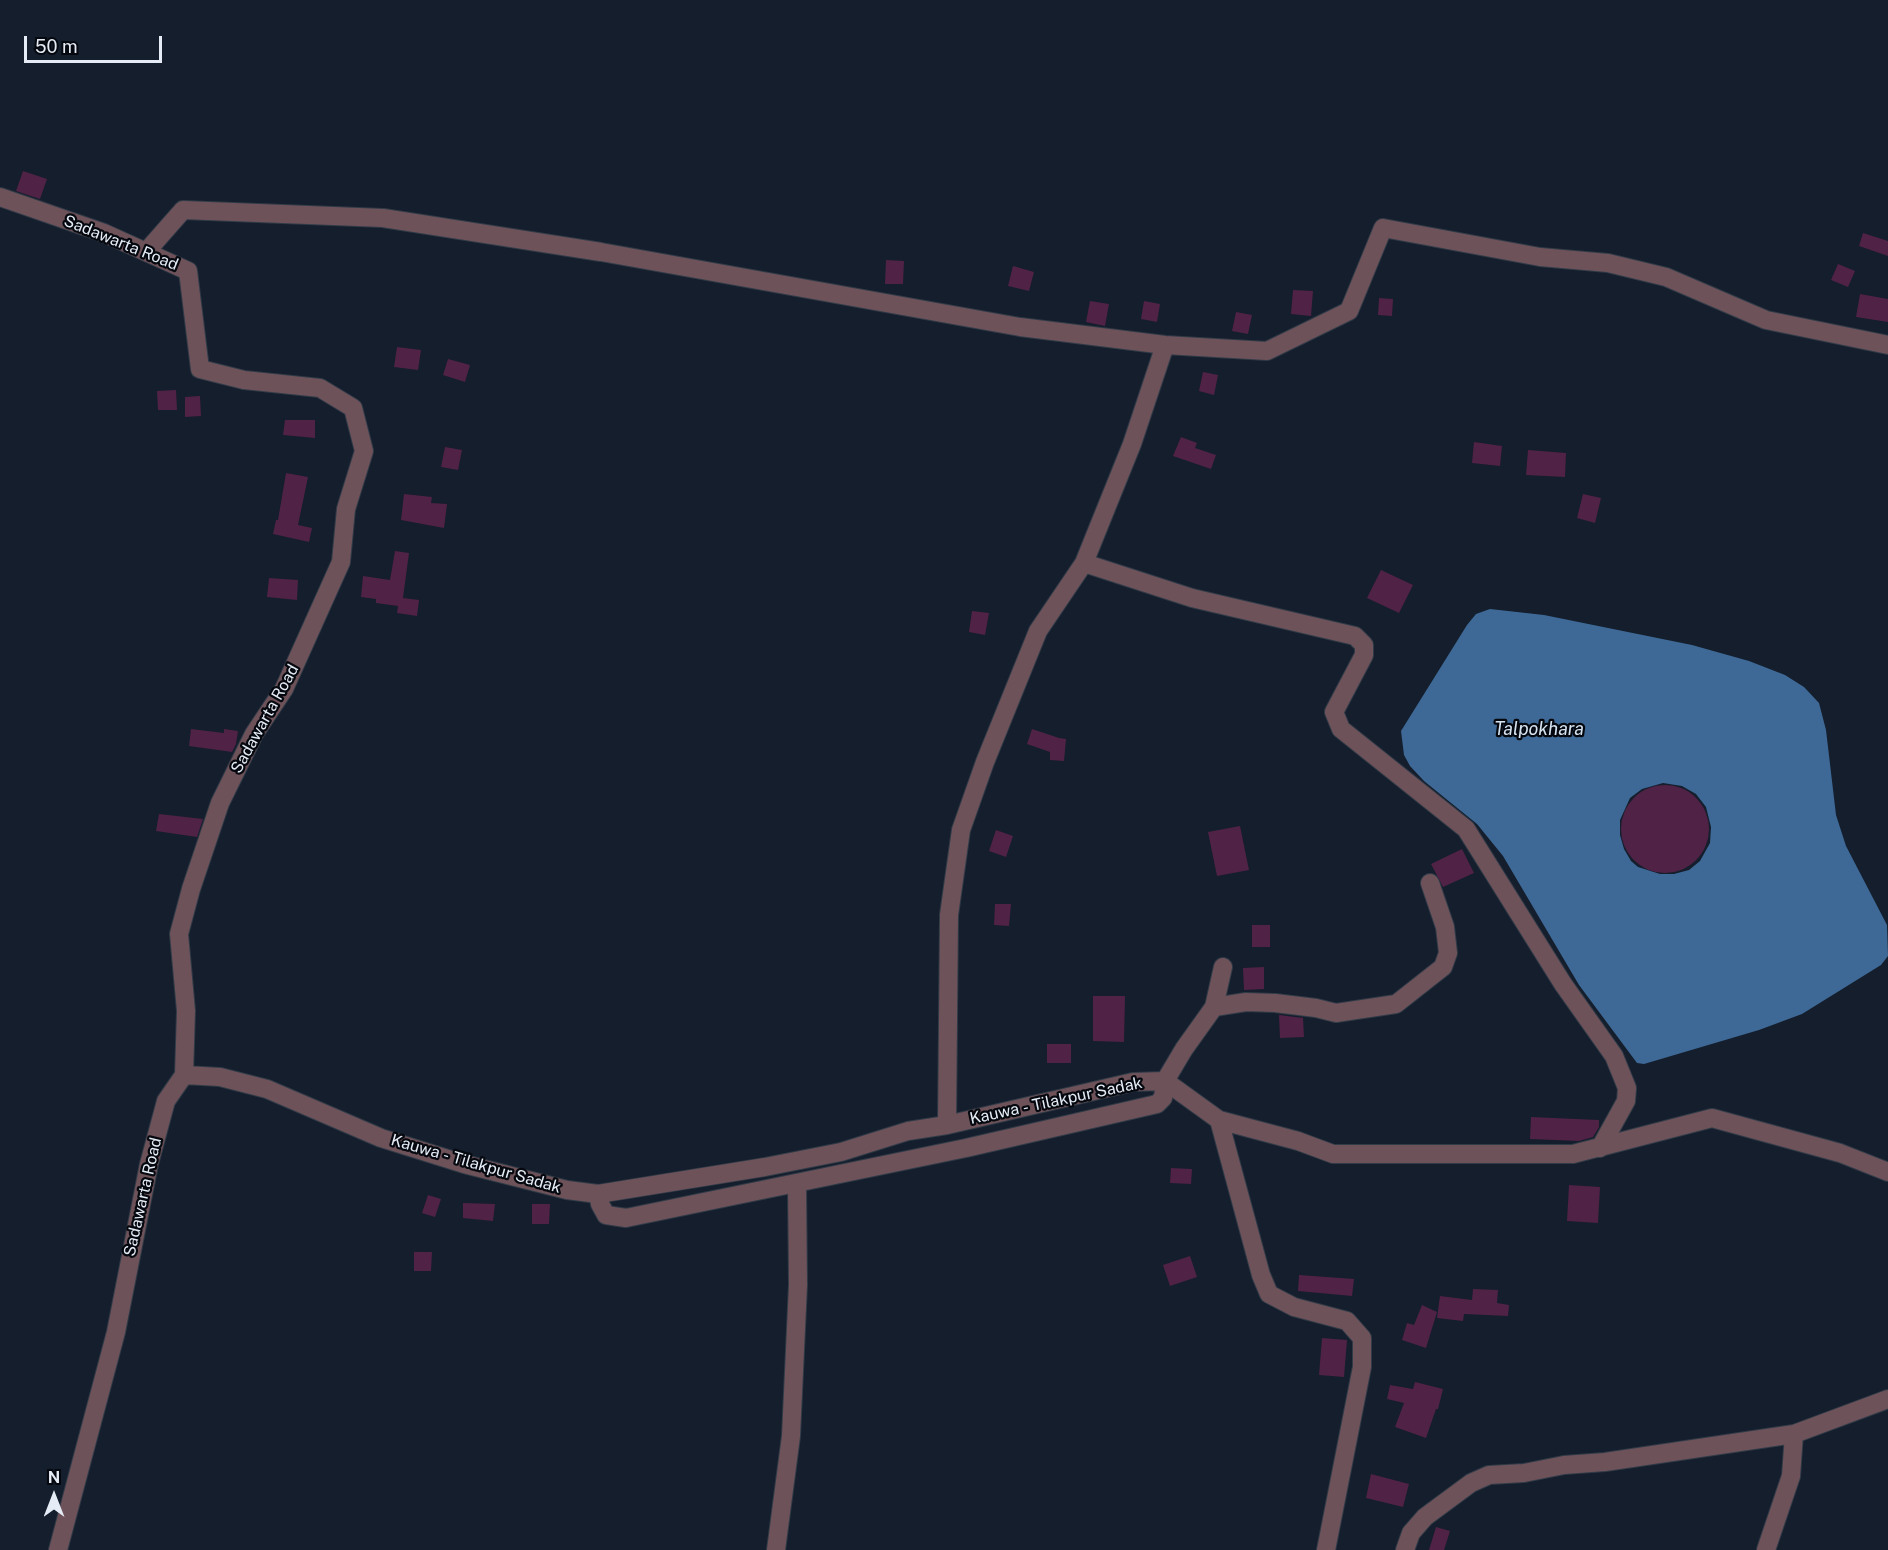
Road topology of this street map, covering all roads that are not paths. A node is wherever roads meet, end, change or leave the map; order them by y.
1 (0, 197) edge
2 (146, 252) junction
3 (1165, 345) junction
4 (1888, 345) edge
5 (1084, 563) junction
6 (1430, 883) dead end
7 (1223, 967) dead end
8 (1214, 1006) junction
9 (184, 1075) junction
10 (1165, 1081) junction
11 (1219, 1120) junction
12 (947, 1125) junction
13 (1600, 1148) junction
14 (1888, 1172) edge
15 (797, 1183) junction
16 (598, 1194) junction
17 (1888, 1400) edge
18 (1794, 1434) junction
19 (58, 1550) edge
20 (776, 1550) edge
21 (1326, 1550) edge
22 (1405, 1550) edge
23 (1766, 1550) edge

1 - 2 street, Sadawarta Road
2 - 3 street
2 - 9 street, Sadawarta Road
3 - 4 street
3 - 5 street
5 - 12 street
5 - 13 street
6 - 8 street
7 - 8 street
8 - 10 street
9 - 16 street, Kauwa - Tilakpur Sadak
9 - 19 street, Sadawarta Road
10 - 11 street, Kauwa - Tilakpur Sadak
10 - 12 street, Kauwa - Tilakpur Sadak
10 - 15 street
11 - 13 street, Kauwa - Tilakpur Sadak
11 - 21 street
12 - 16 street, Kauwa - Tilakpur Sadak
13 - 14 street, Kauwa - Tilakpur Sadak
15 - 16 street
15 - 20 street
17 - 18 street
18 - 22 street
18 - 23 street

